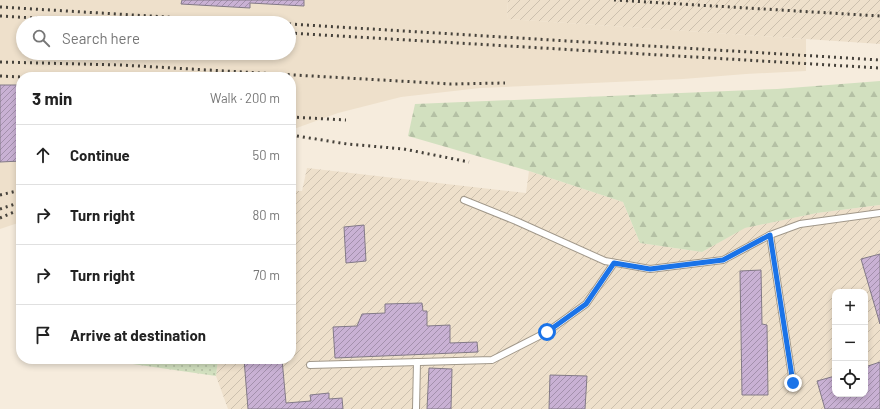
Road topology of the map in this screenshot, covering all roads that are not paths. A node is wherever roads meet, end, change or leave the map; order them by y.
1 (464, 200) dead end
2 (880, 213) edge
3 (770, 235) junction
4 (614, 263) junction
5 (416, 362) junction
6 (310, 365) dead end
7 (793, 383) dead end
8 (416, 409) edge

1 - 4 lane
2 - 3 lane
3 - 4 lane
3 - 7 lane
4 - 5 lane
5 - 6 lane
5 - 8 lane

